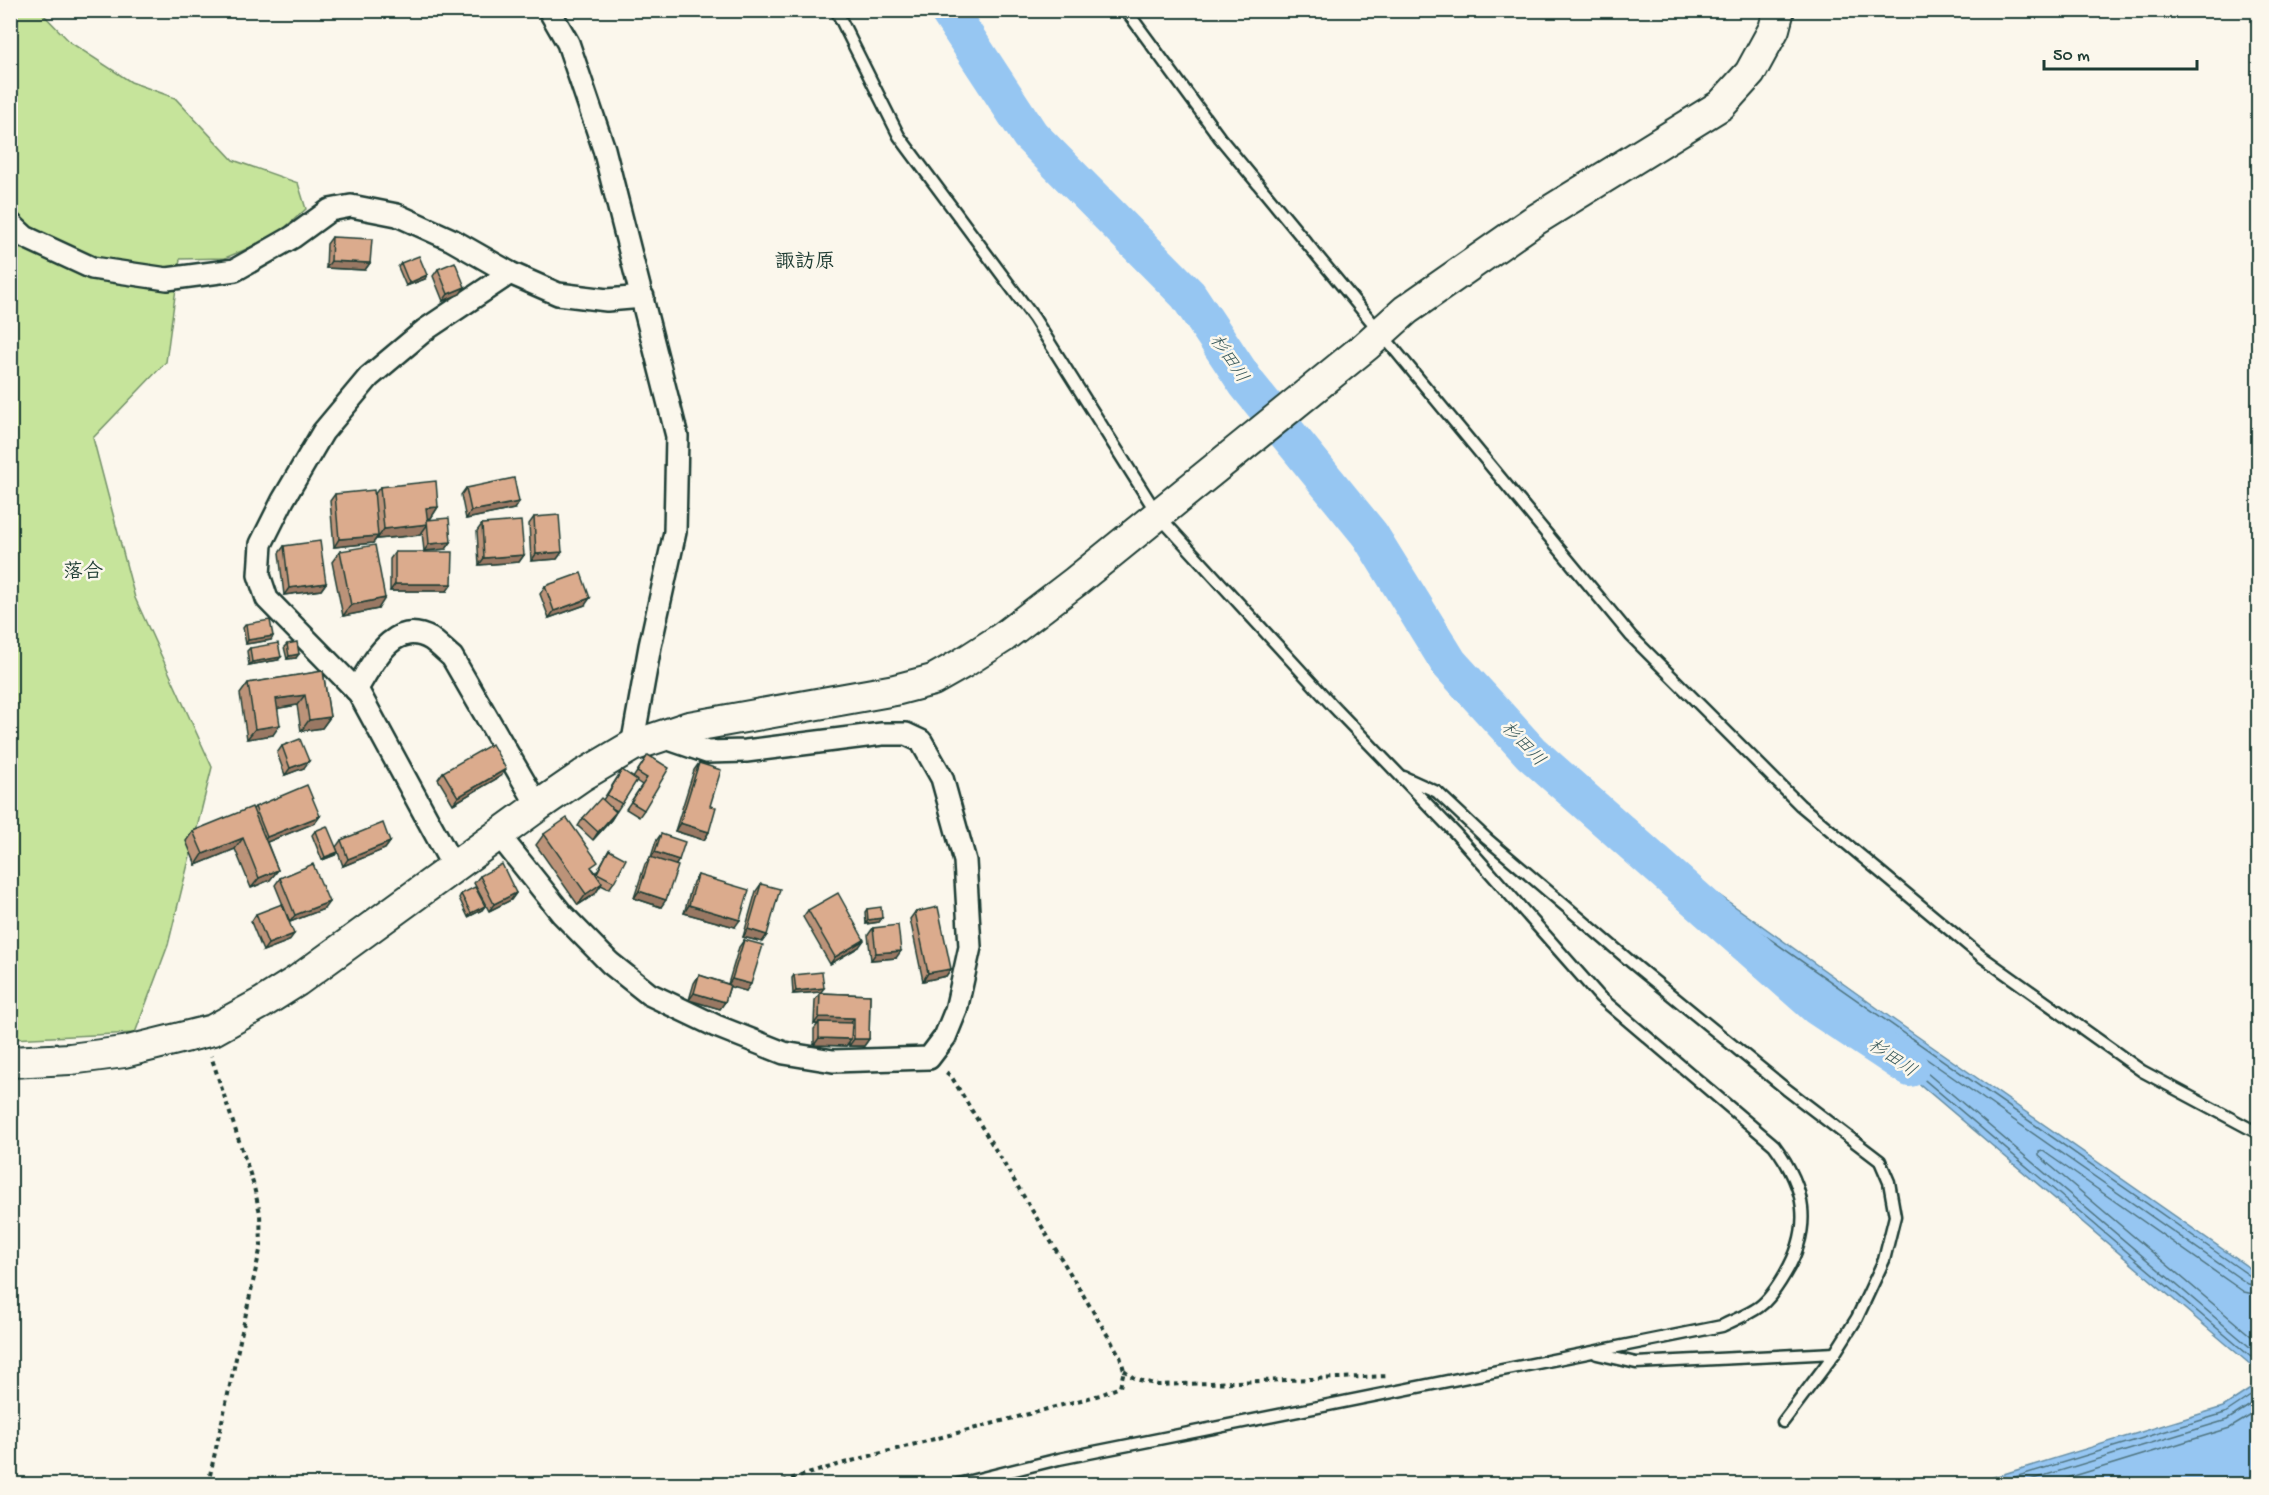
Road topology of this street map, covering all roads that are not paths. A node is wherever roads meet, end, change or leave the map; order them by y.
1 (549, 10) edge
2 (836, 10) edge
3 (1126, 10) edge
4 (1779, 10) edge
5 (10, 223) edge
6 (510, 273) junction
7 (643, 297) junction
8 (1373, 339) junction
9 (1158, 514) junction
10 (356, 690) junction
11 (660, 736) junction
12 (632, 746) junction
13 (1399, 774) junction
14 (538, 806) junction
15 (500, 835) junction
16 (454, 868) junction
17 (10, 1062) edge
18 (2259, 1133) edge
19 (1591, 1353) junction
20 (1835, 1353) junction
21 (1783, 1422) dead end
22 (958, 1485) edge

1 - 7 street
2 - 9 lane
3 - 8 lane
4 - 8 street
5 - 6 street
6 - 7 street
6 - 10 street
7 - 12 street
8 - 9 street
8 - 18 lane
9 - 11 street
9 - 13 lane
10 - 14 street
10 - 16 street
11 - 12 street
11 - 15 street
12 - 14 street
13 - 19 lane
13 - 20 lane
14 - 15 street
15 - 16 street
16 - 17 street
19 - 20 lane
19 - 22 lane
20 - 21 lane

